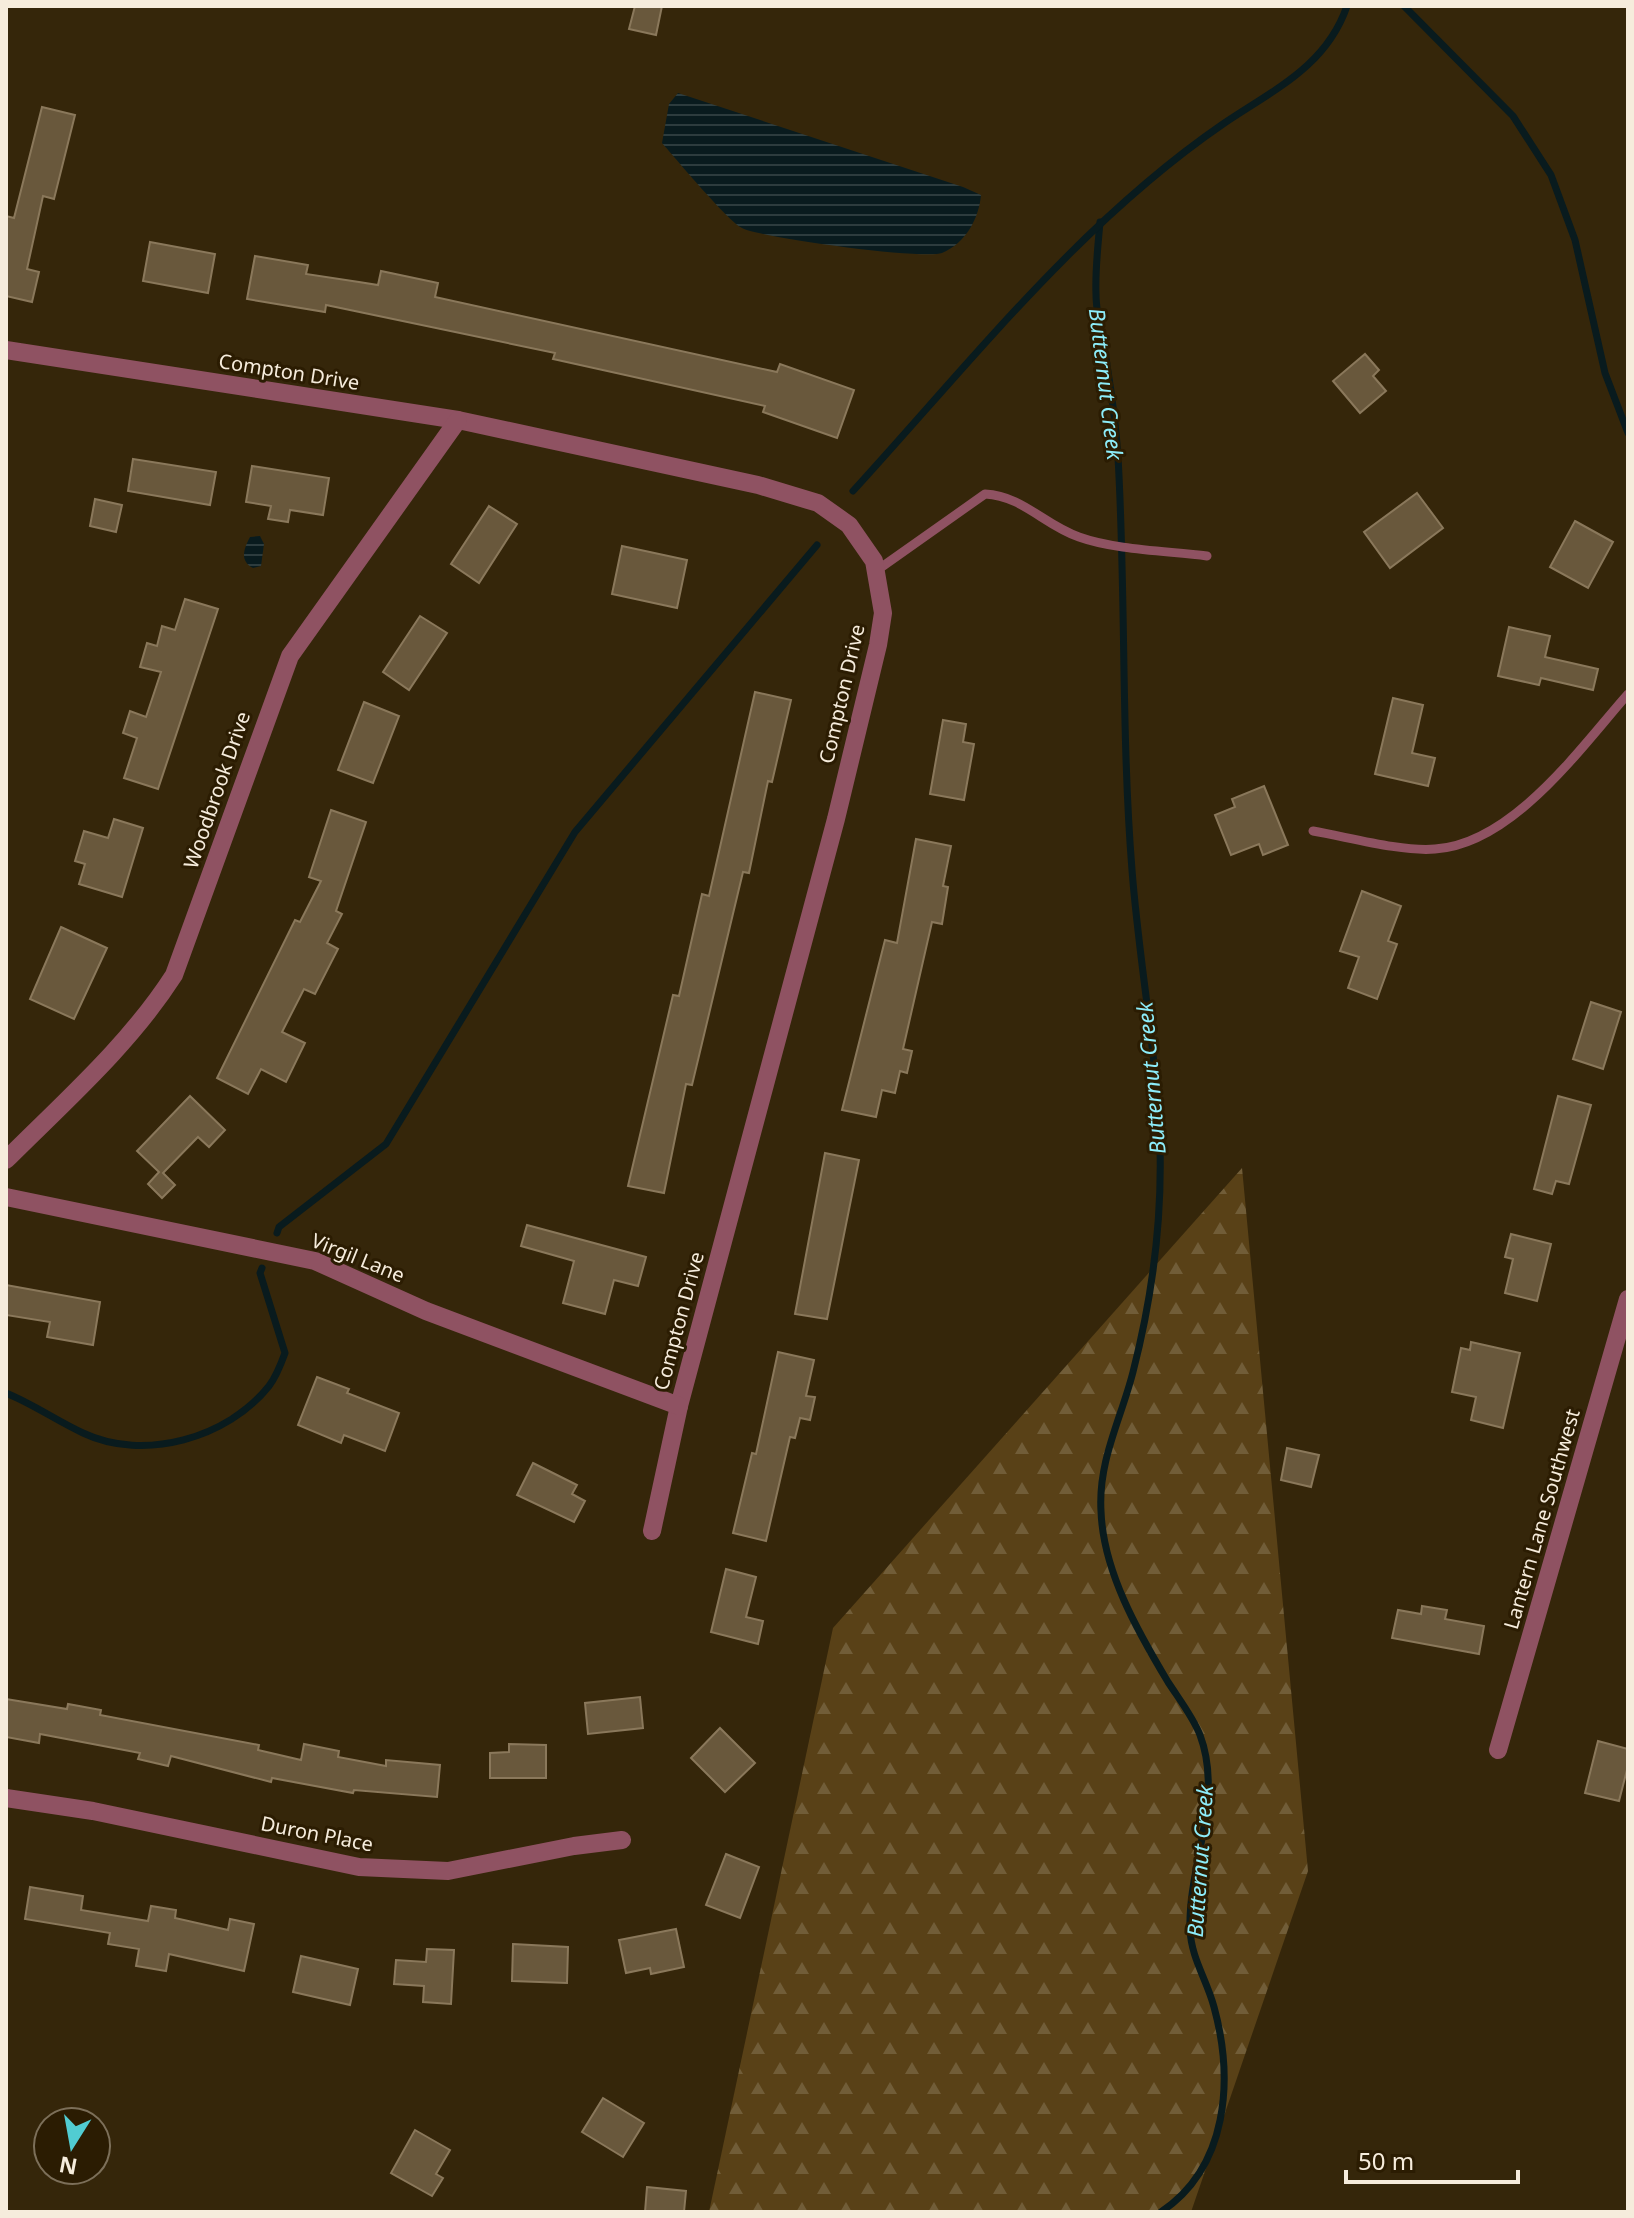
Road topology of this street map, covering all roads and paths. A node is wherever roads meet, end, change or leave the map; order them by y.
1 (6, 350) edge
2 (458, 420) junction
3 (1207, 556) dead end
4 (876, 571) junction
5 (1628, 694) edge
6 (1313, 831) dead end
7 (6, 1160) edge
8 (6, 1197) edge
9 (1628, 1299) edge
10 (679, 1406) junction
11 (652, 1531) dead end
12 (1498, 1750) dead end
13 (6, 1798) edge
14 (622, 1840) dead end

1 - 2 street, Compton Drive
2 - 4 street, Compton Drive
2 - 7 street, Woodbrook Drive
3 - 4 lane
4 - 10 street, Compton Drive
5 - 6 lane
8 - 10 street, Virgil Lane
9 - 12 street, Lantern Lane Southwest
10 - 11 street, Compton Drive
13 - 14 street, Duron Place

